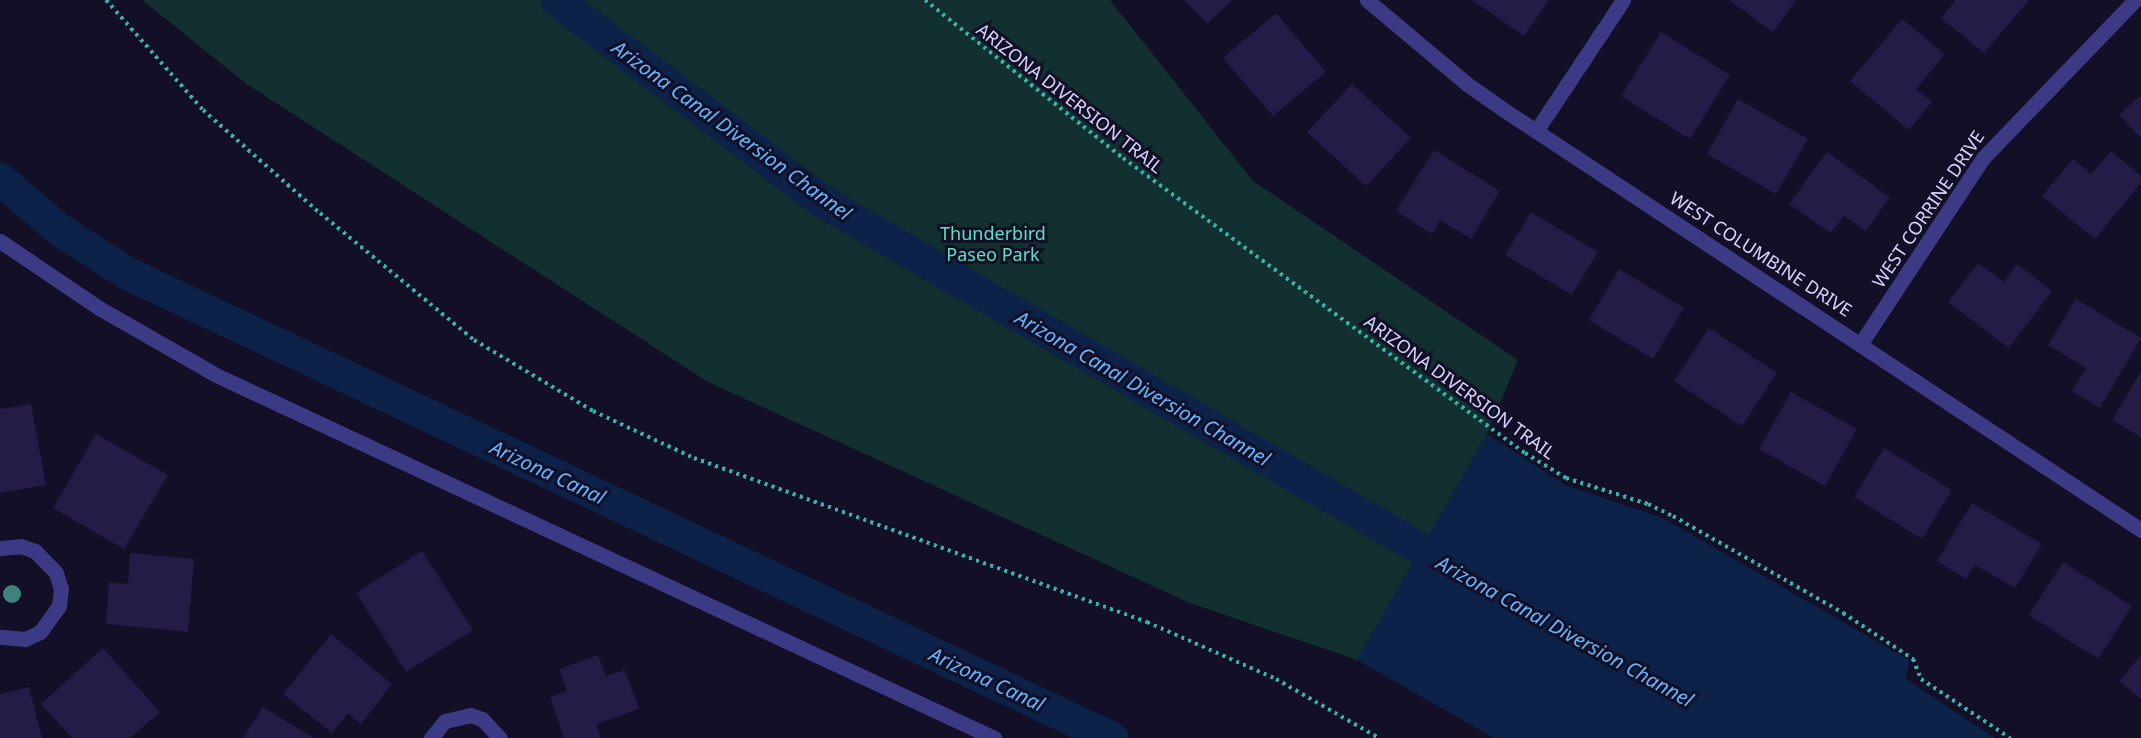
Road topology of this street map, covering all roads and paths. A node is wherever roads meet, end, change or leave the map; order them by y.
1 (106, 0) edge
2 (925, 0) edge
3 (1367, 0) edge
4 (1623, 0) edge
5 (2135, 0) edge
6 (1536, 131) junction
7 (0, 241) edge
8 (1862, 343) junction
9 (2141, 530) edge
10 (0, 548) edge
11 (0, 637) edge
12 (431, 738) edge
13 (500, 738) edge
14 (994, 738) edge
15 (1379, 738) edge
16 (2010, 738) edge

1 - 15 path
2 - 16 path, ARIZONA DIVERSION TRAIL
3 - 6 street, WEST COLUMBINE DRIVE
4 - 6 street
5 - 8 street, WEST CORRINE DRIVE
6 - 8 street, WEST COLUMBINE DRIVE
7 - 14 street
8 - 9 street, WEST COLUMBINE DRIVE
10 - 11 street
12 - 13 street

